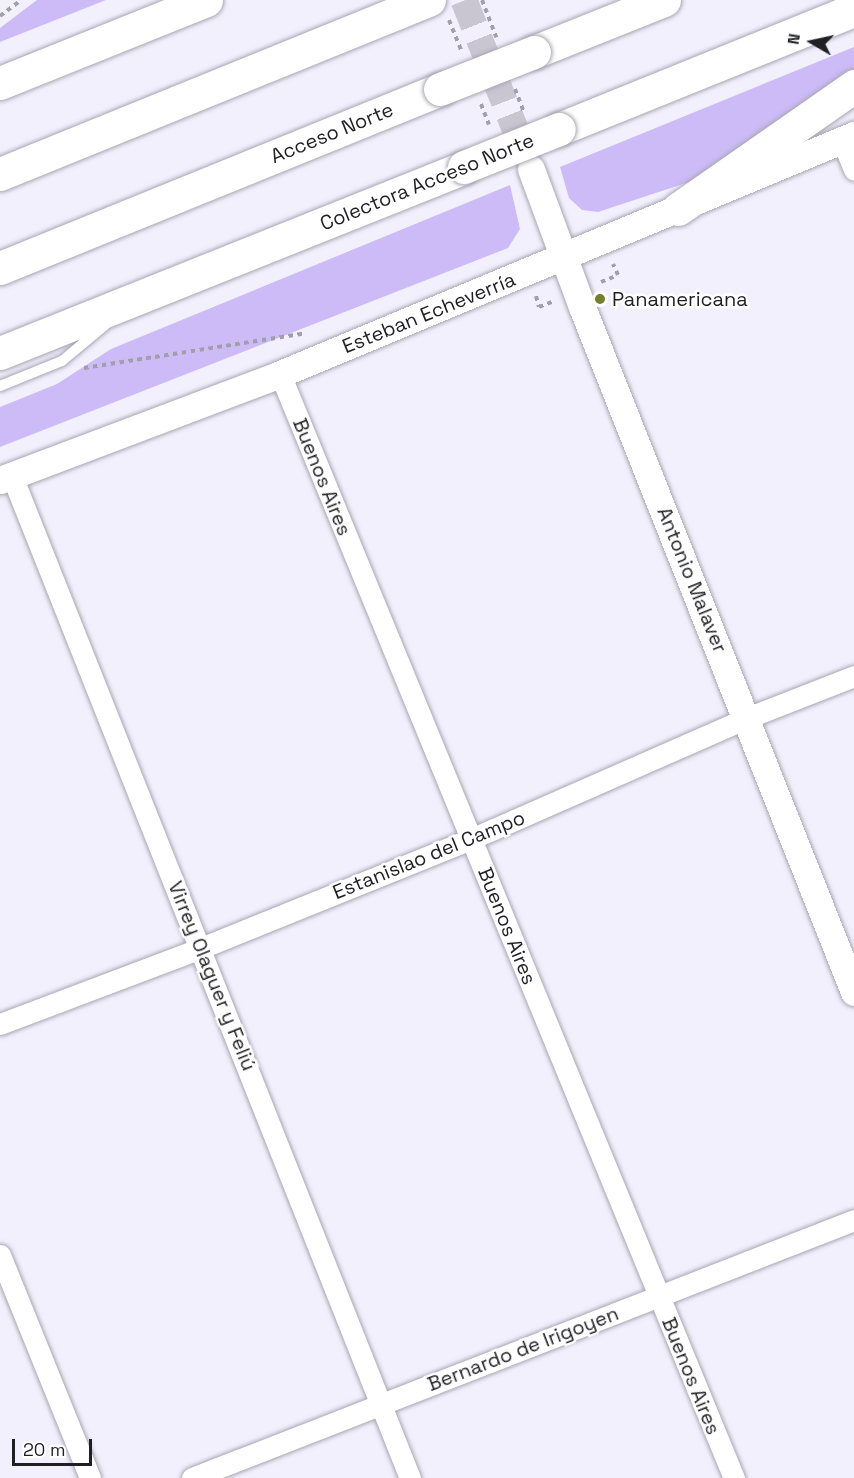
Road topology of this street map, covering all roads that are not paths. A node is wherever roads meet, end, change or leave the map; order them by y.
1 (206, 0) edge
2 (664, 0) edge
3 (420, 4) edge
4 (854, 10) edge
5 (18, 72) edge
6 (854, 86) edge
7 (848, 137) edge
8 (531, 169) tunnel mouth
9 (854, 170) edge
10 (0, 174) edge
11 (678, 209) junction
12 (563, 258) junction
13 (0, 268) edge
14 (136, 298) junction
15 (0, 353) edge
16 (279, 374) junction
17 (0, 386) edge
18 (6, 478) edge
19 (854, 676) edge
20 (747, 718) junction
21 (471, 839) junction
22 (201, 948) junction
23 (854, 992) edge
24 (0, 1024) edge
25 (854, 1220) edge
26 (0, 1255) edge
27 (659, 1296) junction
28 (380, 1404) junction
29 (90, 1478) edge
30 (192, 1478) edge
31 (410, 1478) edge
32 (734, 1478) edge

1 - 5 highway
2 - 13 highway, Acceso Norte, bridge
3 - 10 highway
4 - 14 highway, Colectora Acceso Norte, bridge
6 - 11 highway
7 - 9 street
7 - 11 street, Esteban Echeverría
8 - 12 street, Antonio Malaver
11 - 12 street, Esteban Echeverría
12 - 16 street, Esteban Echeverría
12 - 20 street, Antonio Malaver
14 - 15 highway, Colectora Acceso Norte
14 - 17 lane
16 - 18 street, Esteban Echeverría
16 - 21 street, Buenos Aires
18 - 22 street, Virrey Olaguer y Feliú
19 - 20 street, Estanislao del Campo
20 - 21 street, Estanislao del Campo
20 - 23 street, Antonio Malaver
21 - 22 street, Estanislao del Campo
21 - 27 street, Buenos Aires
22 - 24 street, Estanislao del Campo
22 - 28 street, Virrey Olaguer y Feliú
25 - 27 street, Bernardo de Irigoyen
26 - 29 street
27 - 28 street, Bernardo de Irigoyen
27 - 32 street, Buenos Aires
28 - 30 street, Bernardo de Irigoyen
28 - 31 street, Virrey Olaguer y Feliú

